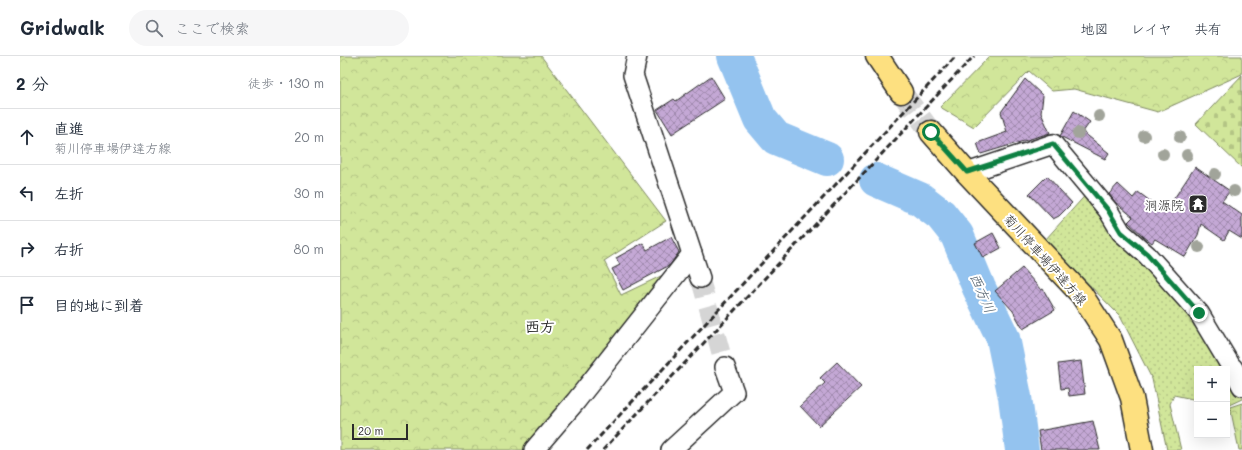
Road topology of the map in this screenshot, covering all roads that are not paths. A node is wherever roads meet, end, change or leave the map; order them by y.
1 (637, 56) edge
2 (877, 56) edge
3 (901, 92) tunnel mouth
4 (931, 132) tunnel mouth
5 (967, 172) junction
6 (692, 254) junction
7 (700, 278) tunnel mouth
8 (725, 367) tunnel mouth
9 (1242, 386) edge
10 (534, 450) edge
11 (671, 450) edge
12 (1142, 450) edge

1 - 6 street
2 - 3 main road
4 - 5 main road, 菊川停車場伊達方線
5 - 9 street
5 - 12 main road, 菊川停車場伊達方線
6 - 7 street
6 - 10 street
8 - 11 street

